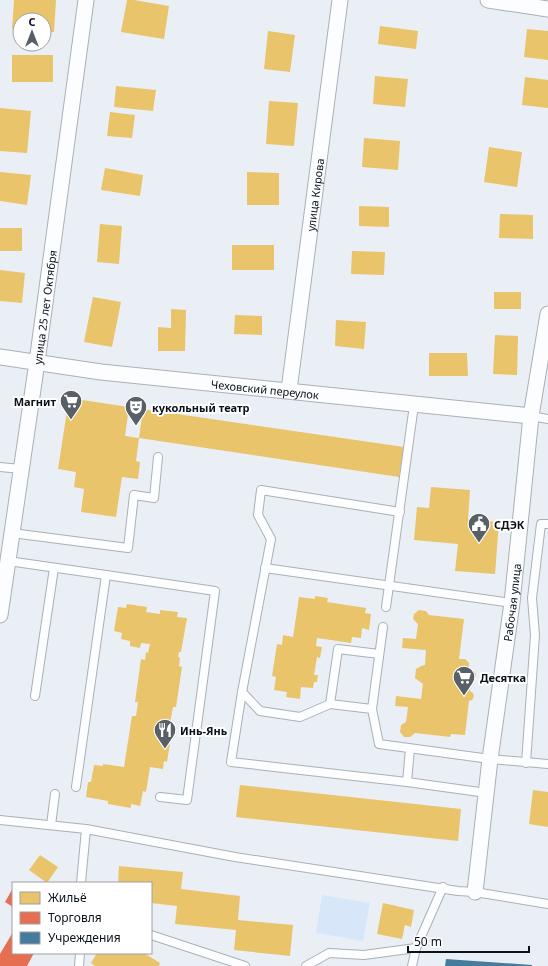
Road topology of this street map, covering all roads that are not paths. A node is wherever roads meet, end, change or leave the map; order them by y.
1 (86, 0) edge
2 (340, 0) edge
3 (488, 0) edge
4 (548, 8) edge
5 (548, 314) edge
6 (0, 357) edge
7 (37, 362) junction
8 (289, 390) junction
9 (414, 405) junction
10 (530, 416) junction
11 (548, 418) edge
12 (158, 457) dead end
13 (0, 467) edge
14 (21, 469) junction
15 (400, 512) junction
16 (548, 524) edge
17 (12, 533) junction
18 (8, 561) junction
19 (54, 568) junction
20 (265, 568) junction
21 (106, 575) junction
22 (389, 585) junction
23 (512, 603) junction
24 (386, 607) dead end
25 (0, 615) edge
26 (383, 626) dead end
27 (379, 654) junction
28 (242, 692) junction
29 (35, 696) dead end
30 (330, 704) junction
31 (372, 709) junction
32 (410, 749) junction
33 (490, 759) junction
34 (526, 763) junction
35 (548, 764) edge
36 (407, 782) junction
37 (76, 787) dead end
38 (487, 793) junction
39 (55, 794) dead end
40 (160, 797) dead end
41 (0, 820) edge
42 (51, 825) junction
43 (86, 829) junction
44 (80, 882) edge
45 (443, 888) junction
46 (475, 892) junction
47 (548, 904) edge
48 (152, 935) edge
49 (416, 948) junction
50 (80, 954) edge
51 (79, 966) edge
52 (244, 966) edge
53 (306, 966) edge
54 (412, 966) edge

1 - 7 street, улица 25 лет Октября
2 - 8 street, улица Кирова
3 - 4 street
5 - 10 street, Рабочая улица
6 - 7 street, Чеховский переулок
7 - 8 street, Чеховский переулок
7 - 14 street, улица 25 лет Октября
8 - 9 street, Чеховский переулок
9 - 10 street, Чеховский переулок
9 - 15 lane
10 - 11 lane
10 - 23 street, Рабочая улица
12 - 17 lane
13 - 14 lane
14 - 17 street, улица 25 лет Октября
15 - 20 lane
15 - 22 lane
16 - 34 lane
17 - 18 street, улица 25 лет Октября
18 - 19 lane
18 - 25 street, улица 25 лет Октября
19 - 21 lane
19 - 29 lane
20 - 22 lane
20 - 28 lane
21 - 37 lane
21 - 40 lane
22 - 23 lane
22 - 24 lane
23 - 33 street, Рабочая улица
26 - 27 lane
27 - 30 lane
27 - 31 lane
28 - 30 lane
28 - 36 lane
30 - 31 lane
31 - 32 lane
32 - 33 lane
32 - 36 lane
33 - 34 lane
33 - 38 street, Рабочая улица
34 - 35 lane
36 - 38 lane
38 - 46 street, Рабочая улица
39 - 42 lane
41 - 42 lane
42 - 43 lane
43 - 44 lane
43 - 45 lane
45 - 46 lane
45 - 49 lane
46 - 47 lane
48 - 52 lane
49 - 53 lane
49 - 54 lane
50 - 51 lane

